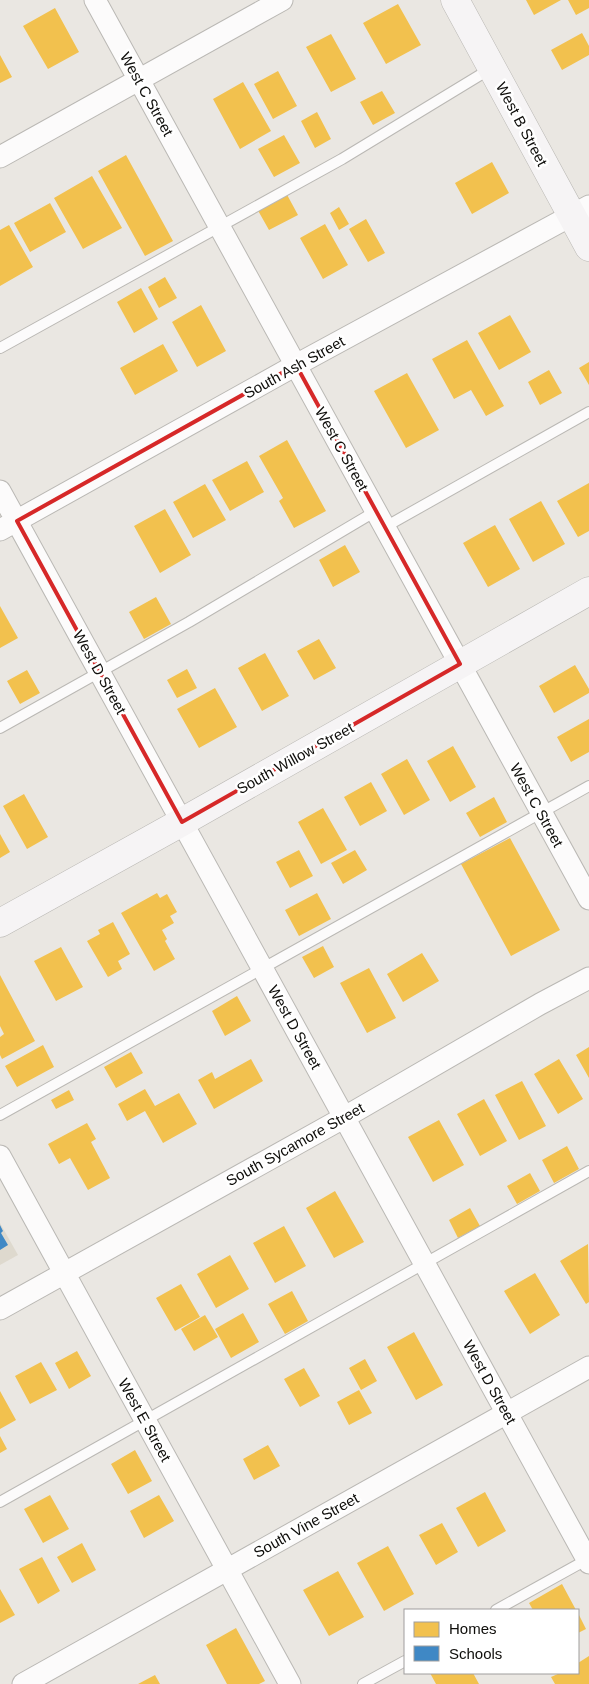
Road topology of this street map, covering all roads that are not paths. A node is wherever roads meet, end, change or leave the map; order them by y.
1 (95, 0) edge
2 (282, 0) edge
3 (455, 0) edge
4 (492, 69) junction
5 (139, 80) junction
6 (0, 158) edge
7 (580, 211) edge
8 (220, 226) junction
9 (589, 247) edge
10 (0, 348) edge
11 (296, 365) junction
12 (589, 412) edge
13 (0, 491) edge
14 (380, 519) junction
15 (8, 526) edge
16 (589, 591) edge
17 (460, 664) junction
18 (100, 672) junction
19 (0, 728) edge
20 (589, 786) edge
21 (542, 814) junction
22 (182, 822) junction
23 (589, 899) edge
24 (0, 922) edge
25 (262, 969) junction
26 (589, 978) edge
27 (0, 1114) edge
28 (345, 1117) junction
29 (0, 1156) edge
30 (589, 1171) edge
31 (425, 1263) junction
32 (65, 1273) junction
33 (0, 1309) edge
34 (589, 1367) edge
35 (507, 1413) junction
36 (146, 1420) junction
37 (0, 1502) edge
38 (588, 1560) edge
39 (228, 1570) junction
40 (498, 1609) edge
41 (404, 1662) edge
42 (23, 1684) edge
43 (290, 1684) edge
44 (364, 1684) edge

1 - 5 street, West C Street
2 - 5 street
3 - 4 main road, West B Street
4 - 7 main road, West B Street
4 - 8 lane
5 - 6 street
5 - 8 street, West C Street
7 - 9 main road, West B Street
7 - 11 street, South Ash Street
8 - 10 lane
8 - 11 street, West C Street
11 - 14 street, West C Street
11 - 15 street, South Ash Street
12 - 14 lane
13 - 15 street, West D Street
14 - 17 street, West C Street
14 - 18 lane
15 - 18 street, West D Street
16 - 17 main road, South Willow Street
17 - 21 street, West C Street
17 - 22 main road, South Willow Street
18 - 19 lane
18 - 22 street, West D Street
20 - 21 lane
21 - 23 street, West C Street
21 - 25 lane
22 - 24 main road, South Willow Street
22 - 25 street, West D Street
25 - 27 lane
25 - 28 street, West D Street
26 - 28 street, South Sycamore Street
28 - 31 street, West D Street
28 - 32 street, South Sycamore Street
29 - 32 street, West E Street
30 - 31 lane
31 - 35 street, West D Street
31 - 36 lane
32 - 33 street, South Sycamore Street
32 - 36 street, West E Street
34 - 35 street, South Vine Street
35 - 38 street, West D Street
35 - 39 street, South Vine Street
36 - 37 lane
36 - 39 street, West E Street
38 - 40 lane
39 - 42 street, South Vine Street
39 - 43 street, West E Street
41 - 44 lane

